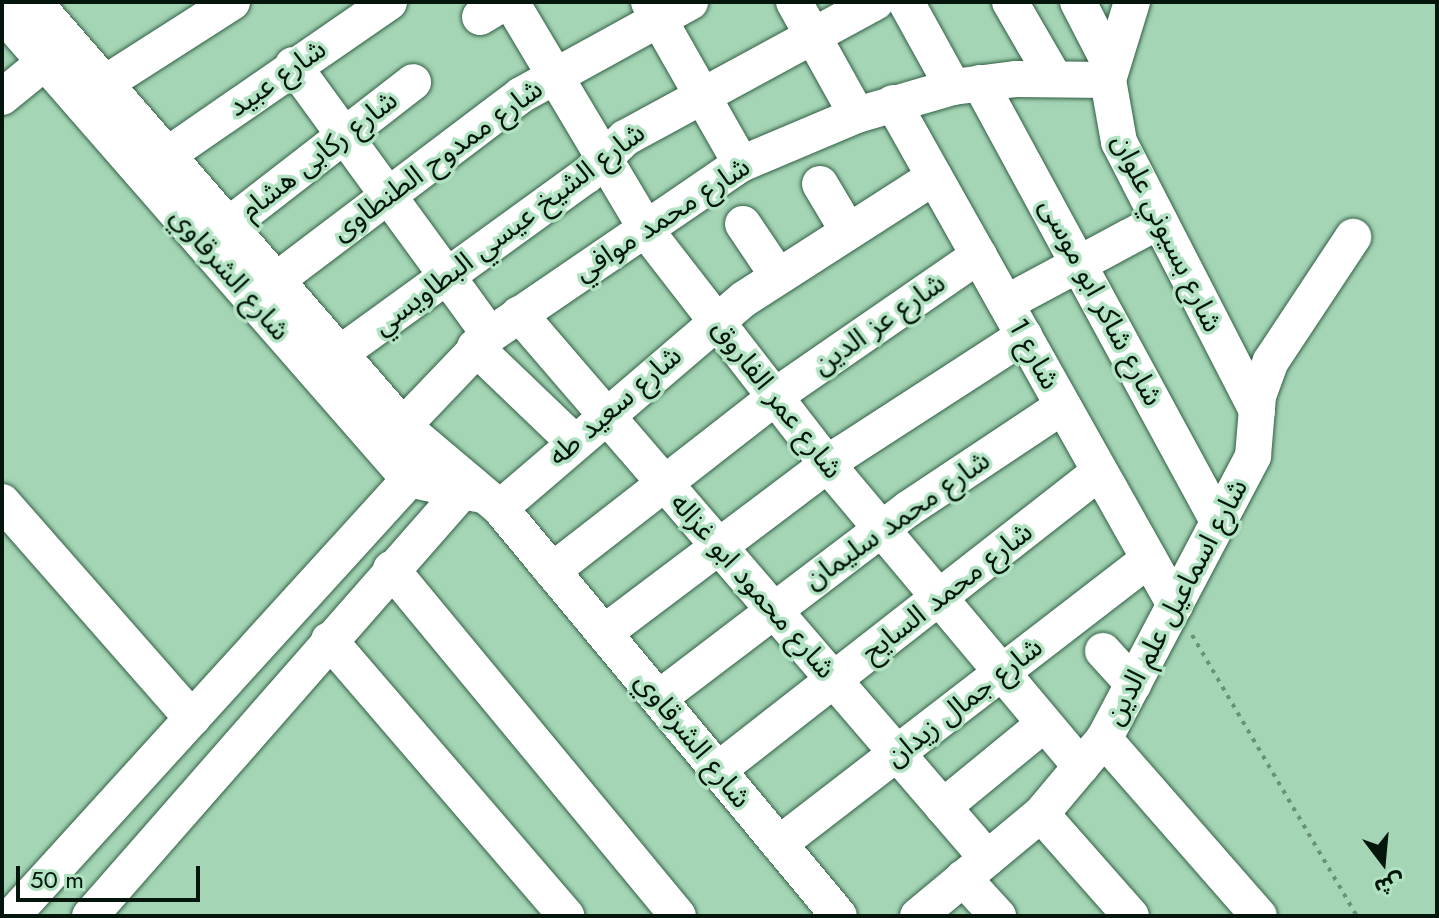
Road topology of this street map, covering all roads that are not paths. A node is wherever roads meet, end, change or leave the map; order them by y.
1 (232, 2) edge
2 (389, 2) edge
3 (794, 2) edge
4 (875, 2) edge
5 (906, 2) edge
6 (1010, 2) edge
7 (1078, 2) edge
8 (1132, 2) edge
9 (498, 7) edge
10 (666, 7) edge
11 (52, 8) edge
12 (2, 13) edge
13 (814, 34) junction
14 (45, 62) junction
15 (293, 65) junction
16 (1110, 73) junction
17 (554, 74) junction
18 (1054, 78) junction
19 (413, 82) dead end
20 (967, 85) junction
21 (703, 93) junction
22 (2, 97) edge
23 (893, 103) junction
24 (111, 108) junction
25 (857, 115) junction
26 (345, 135) junction
27 (166, 156) junction
28 (604, 156) junction
29 (741, 164) junction
30 (934, 177) junction
31 (820, 184) dead end
32 (389, 195) junction
33 (1159, 221) junction
34 (743, 224) dead end
35 (643, 226) junction
36 (225, 228) junction
37 (848, 231) junction
38 (1353, 237) dead end
39 (979, 255) junction
40 (1081, 263) junction
41 (778, 276) junction
42 (446, 277) junction
43 (274, 282) junction
44 (1006, 303) junction
45 (519, 314) junction
46 (716, 321) junction
47 (1024, 336) junction
48 (482, 341) junction
49 (327, 363) junction
50 (774, 397) junction
51 (1063, 406) junction
52 (1257, 411) junction
53 (605, 414) junction
54 (403, 426) junction
55 (574, 442) junction
56 (827, 464) junction
57 (420, 468) junction
58 (1100, 472) junction
59 (664, 483) junction
60 (480, 499) junction
61 (2, 502) edge
62 (1219, 523) junction
63 (881, 529) junction
64 (720, 545) junction
65 (1149, 559) junction
66 (391, 569) junction
67 (552, 571) junction
68 (939, 598) junction
69 (1175, 605) junction
70 (774, 609) junction
71 (604, 633) junction
72 (329, 640) junction
73 (1103, 651) dead end
74 (1001, 673) junction
75 (834, 680) junction
76 (1133, 684) junction
77 (659, 698) junction
78 (192, 718) junction
79 (1044, 724) junction
80 (1104, 739) junction
81 (897, 754) junction
82 (1081, 767) junction
83 (718, 770) junction
84 (943, 807) junction
85 (1041, 814) junction
86 (779, 844) junction
87 (975, 868) junction
88 (12, 916) edge
89 (90, 916) edge
90 (566, 916) edge
91 (678, 916) edge
92 (839, 916) edge
93 (918, 916) edge
94 (998, 916) edge
95 (1131, 916) edge
96 (1259, 916) edge

1 - 24 street
2 - 15 street, شارع عبيد
3 - 13 street
4 - 13 street, شارع الشيخ عيسي البطاويسي
5 - 20 street, شارع شاكر ابو موسى
6 - 18 street
7 - 16 street
8 - 16 street, شارع بسيوني علوان
9 - 17 street, شارع عمر الفاروق
10 - 17 street, شارع ممدوح الطنطاوى
10 - 21 street
11 - 24 street, شارع الشرقاوي
12 - 14 street, شارع الشرقاوي
13 - 21 street, شارع الشيخ عيسي البطاويسي
13 - 25 street
14 - 22 street
14 - 24 street, شارع الشرقاوي
15 - 26 street
15 - 27 street, شارع عبيد
16 - 18 street, شارع محمد موافي
16 - 33 street, شارع بسيوني علوان
17 - 28 street, شارع عمر الفاروق
17 - 32 street, شارع ممدوح الطنطاوى
18 - 20 street, شارع محمد موافي
19 - 26 street, شارع ركابى هشام
20 - 23 street, شارع محمد موافي
20 - 40 street, شارع شاكر ابو موسى
21 - 28 street, شارع الشيخ عيسي البطاويسي
21 - 29 street
23 - 25 street, شارع محمد موافي
23 - 30 street, شارع 1
24 - 27 street, شارع الشرقاوي
24 - 49 street, شارع الشرقاوي
25 - 29 street, شارع محمد موافي
26 - 32 street
26 - 36 street, شارع ركابى هشام
27 - 36 street, شارع الشرقاوي
28 - 35 street, شارع عمر الفاروق
28 - 42 street, شارع الشيخ عيسي البطاويسي
29 - 35 street, شارع محمد موافي
30 - 37 street, شارع سعيد طه
30 - 39 street, شارع 1
31 - 37 street
32 - 42 street
32 - 43 street, شارع ممدوح الطنطاوى
33 - 40 street
33 - 52 street, شارع بسيوني علوان
34 - 41 street
35 - 45 street, شارع محمد موافي
35 - 46 street, شارع عمر الفاروق
36 - 43 street, شارع الشرقاوي
37 - 41 street, شارع سعيد طه
38 - 52 street, شارع اسماعيل علم الدين
39 - 44 street, شارع 1
39 - 50 street, شارع عز الدين
40 - 44 street
40 - 62 street, شارع شاكر ابو موسى
41 - 46 street, شارع سعيد طه
42 - 48 street
42 - 49 street, شارع الشيخ عيسي البطاويسي
43 - 49 street, شارع الشرقاوي
44 - 47 street, شارع 1
45 - 48 street, شارع محمد موافي
45 - 53 street, شارع محمود ابو غزاله
46 - 50 street, شارع عمر الفاروق
46 - 53 street, شارع سعيد طه
47 - 51 street, شارع 1
47 - 56 street
48 - 54 street, شارع محمد موافي
48 - 55 street
49 - 54 street, شارع الشرقاوي
49 - 57 street, شارع الشرقاوي
50 - 56 street, شارع عمر الفاروق
50 - 59 street, شارع عز الدين
51 - 58 street, شارع 1
51 - 63 street, شارع محمد سليمان
52 - 62 street, شارع اسماعيل علم الدين
53 - 55 street, شارع سعيد طه
53 - 59 street, شارع محمود ابو غزاله
54 - 57 street, شارع الشرقاوي
55 - 60 street, شارع سعيد طه
56 - 63 street, شارع عمر الفاروق
56 - 64 street
57 - 60 street, شارع الشرقاوي
57 - 78 street
58 - 65 street, شارع 1
58 - 68 street, شارع محمد السايح
59 - 64 street, شارع محمود ابو غزاله
59 - 67 street, شارع عز الدين
60 - 66 street, شارع سعيد طه
60 - 67 street, شارع الشرقاوي
61 - 78 street
62 - 69 street, شارع اسماعيل علم الدين
63 - 68 street, شارع عمر الفاروق
63 - 70 street, شارع محمد سليمان
64 - 70 street, شارع محمود ابو غزاله
64 - 71 street
65 - 69 street, شارع 1
65 - 74 street, شارع جمال زيدان
66 - 72 street, شارع سعيد طه
66 - 91 street
67 - 71 street, شارع الشرقاوي
68 - 74 street, شارع عمر الفاروق
68 - 75 street, شارع محمد السايح
69 - 76 street, شارع اسماعيل علم الدين
70 - 75 street, شارع محمود ابو غزاله
70 - 77 street, شارع محمد سليمان
71 - 77 street, شارع الشرقاوي
72 - 89 street, شارع سعيد طه
72 - 90 street
73 - 76 street
74 - 79 street, شارع عمر الفاروق
74 - 81 street, شارع جمال زيدان
75 - 81 street, شارع محمود ابو غزاله
75 - 83 street, شارع محمد السايح
76 - 80 street, شارع اسماعيل علم الدين
77 - 83 street, شارع الشرقاوي
78 - 88 street
79 - 82 street, شارع عمر الفاروق
79 - 84 street
80 - 82 street, شارع اسماعيل علم الدين
80 - 96 street
81 - 84 street, شارع محمود ابو غزاله
81 - 86 street, شارع جمال زيدان
82 - 85 street, شارع اسماعيل علم الدين
83 - 86 street, شارع الشرقاوي
84 - 87 street, شارع محمود ابو غزاله
85 - 87 street, شارع اسماعيل علم الدين
85 - 95 street
86 - 92 street, شارع الشرقاوي
87 - 93 street, شارع اسماعيل علم الدين
87 - 94 street, شارع محمود ابو غزاله

